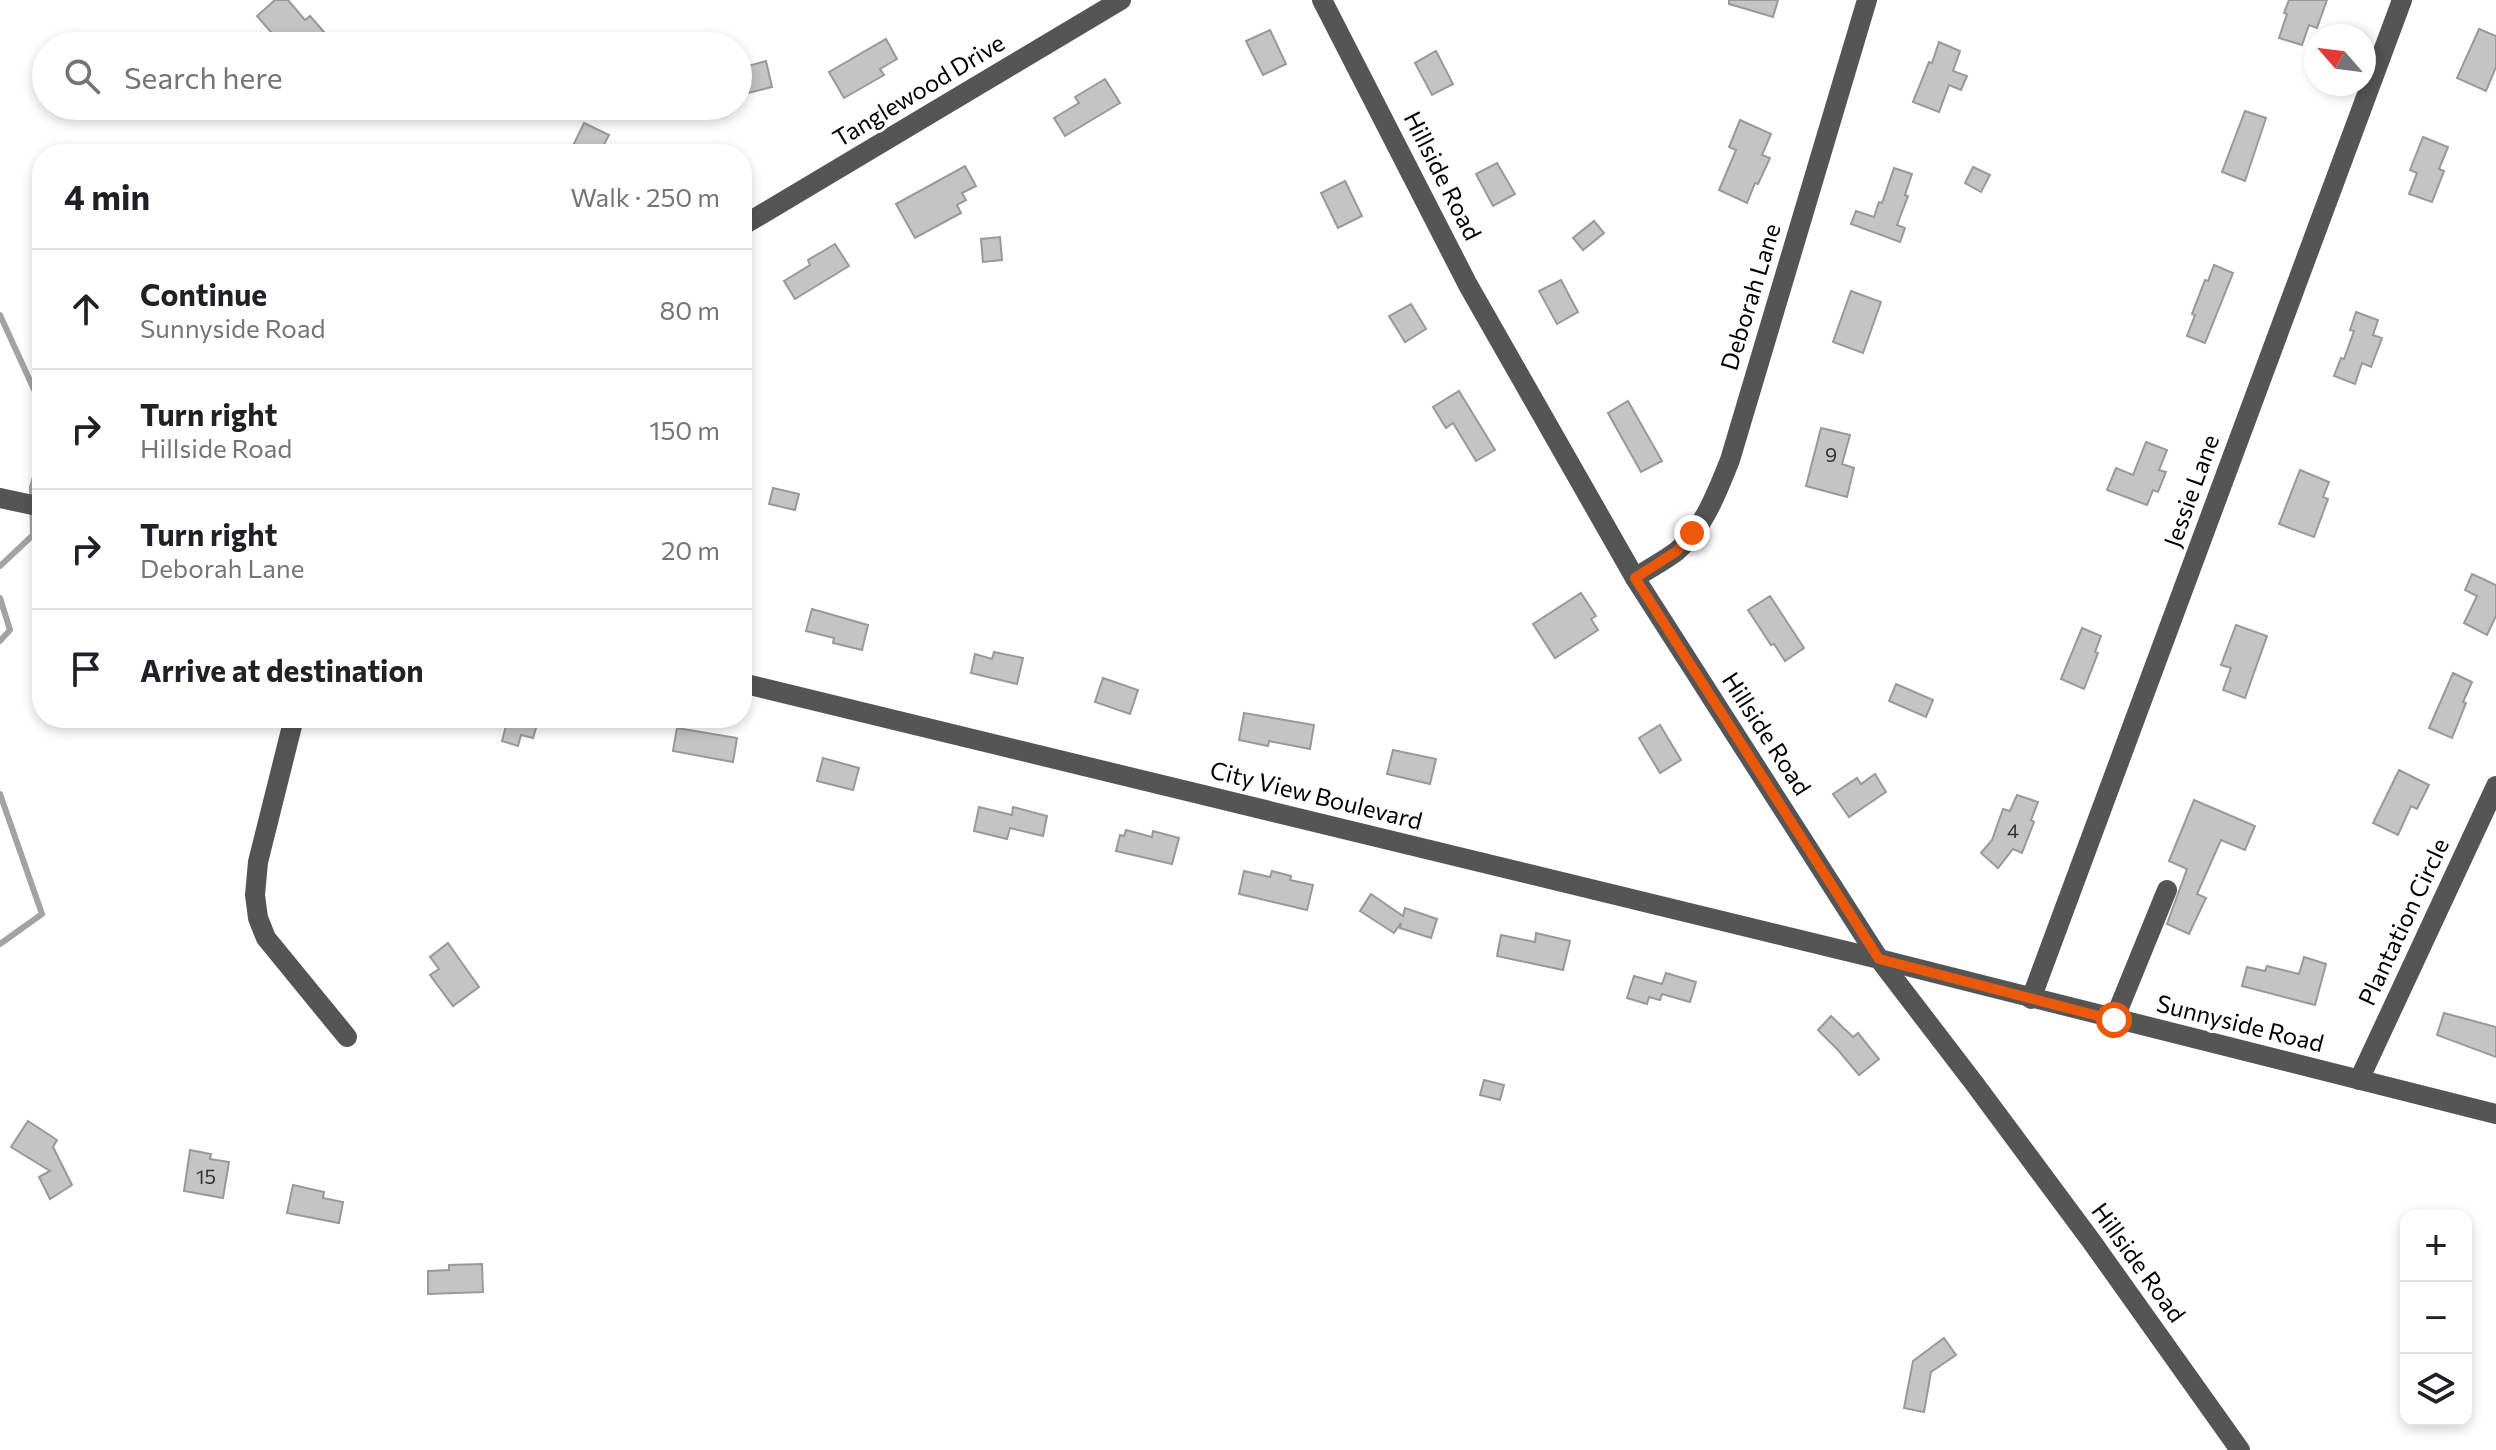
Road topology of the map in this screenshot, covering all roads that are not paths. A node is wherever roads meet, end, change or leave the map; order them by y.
1 (1121, 0) edge
2 (1322, 0) edge
3 (1867, 0) edge
4 (2402, 0) edge
5 (752, 220) edge
6 (10, 500) edge
7 (32, 505) edge
8 (1635, 578) junction
9 (752, 685) edge
10 (292, 728) edge
11 (2496, 786) edge
12 (2167, 890) dead end
13 (1879, 959) junction
14 (2031, 999) junction
15 (2114, 1020) junction
16 (347, 1037) dead end
17 (2359, 1080) junction
18 (2496, 1114) edge
19 (2240, 1450) edge

1 - 5 street, Tanglewood Drive
2 - 8 street, Hillside Road
3 - 8 street, Deborah Lane
4 - 14 street, Jessie Lane
6 - 7 street
8 - 13 street, Hillside Road
9 - 13 street, City View Boulevard
10 - 16 street
11 - 17 street, Plantation Circle
12 - 15 street
13 - 14 street, Sunnyside Road
13 - 19 street, Hillside Road
14 - 15 street, Sunnyside Road
15 - 17 street, Sunnyside Road
17 - 18 street, Sunnyside Road

